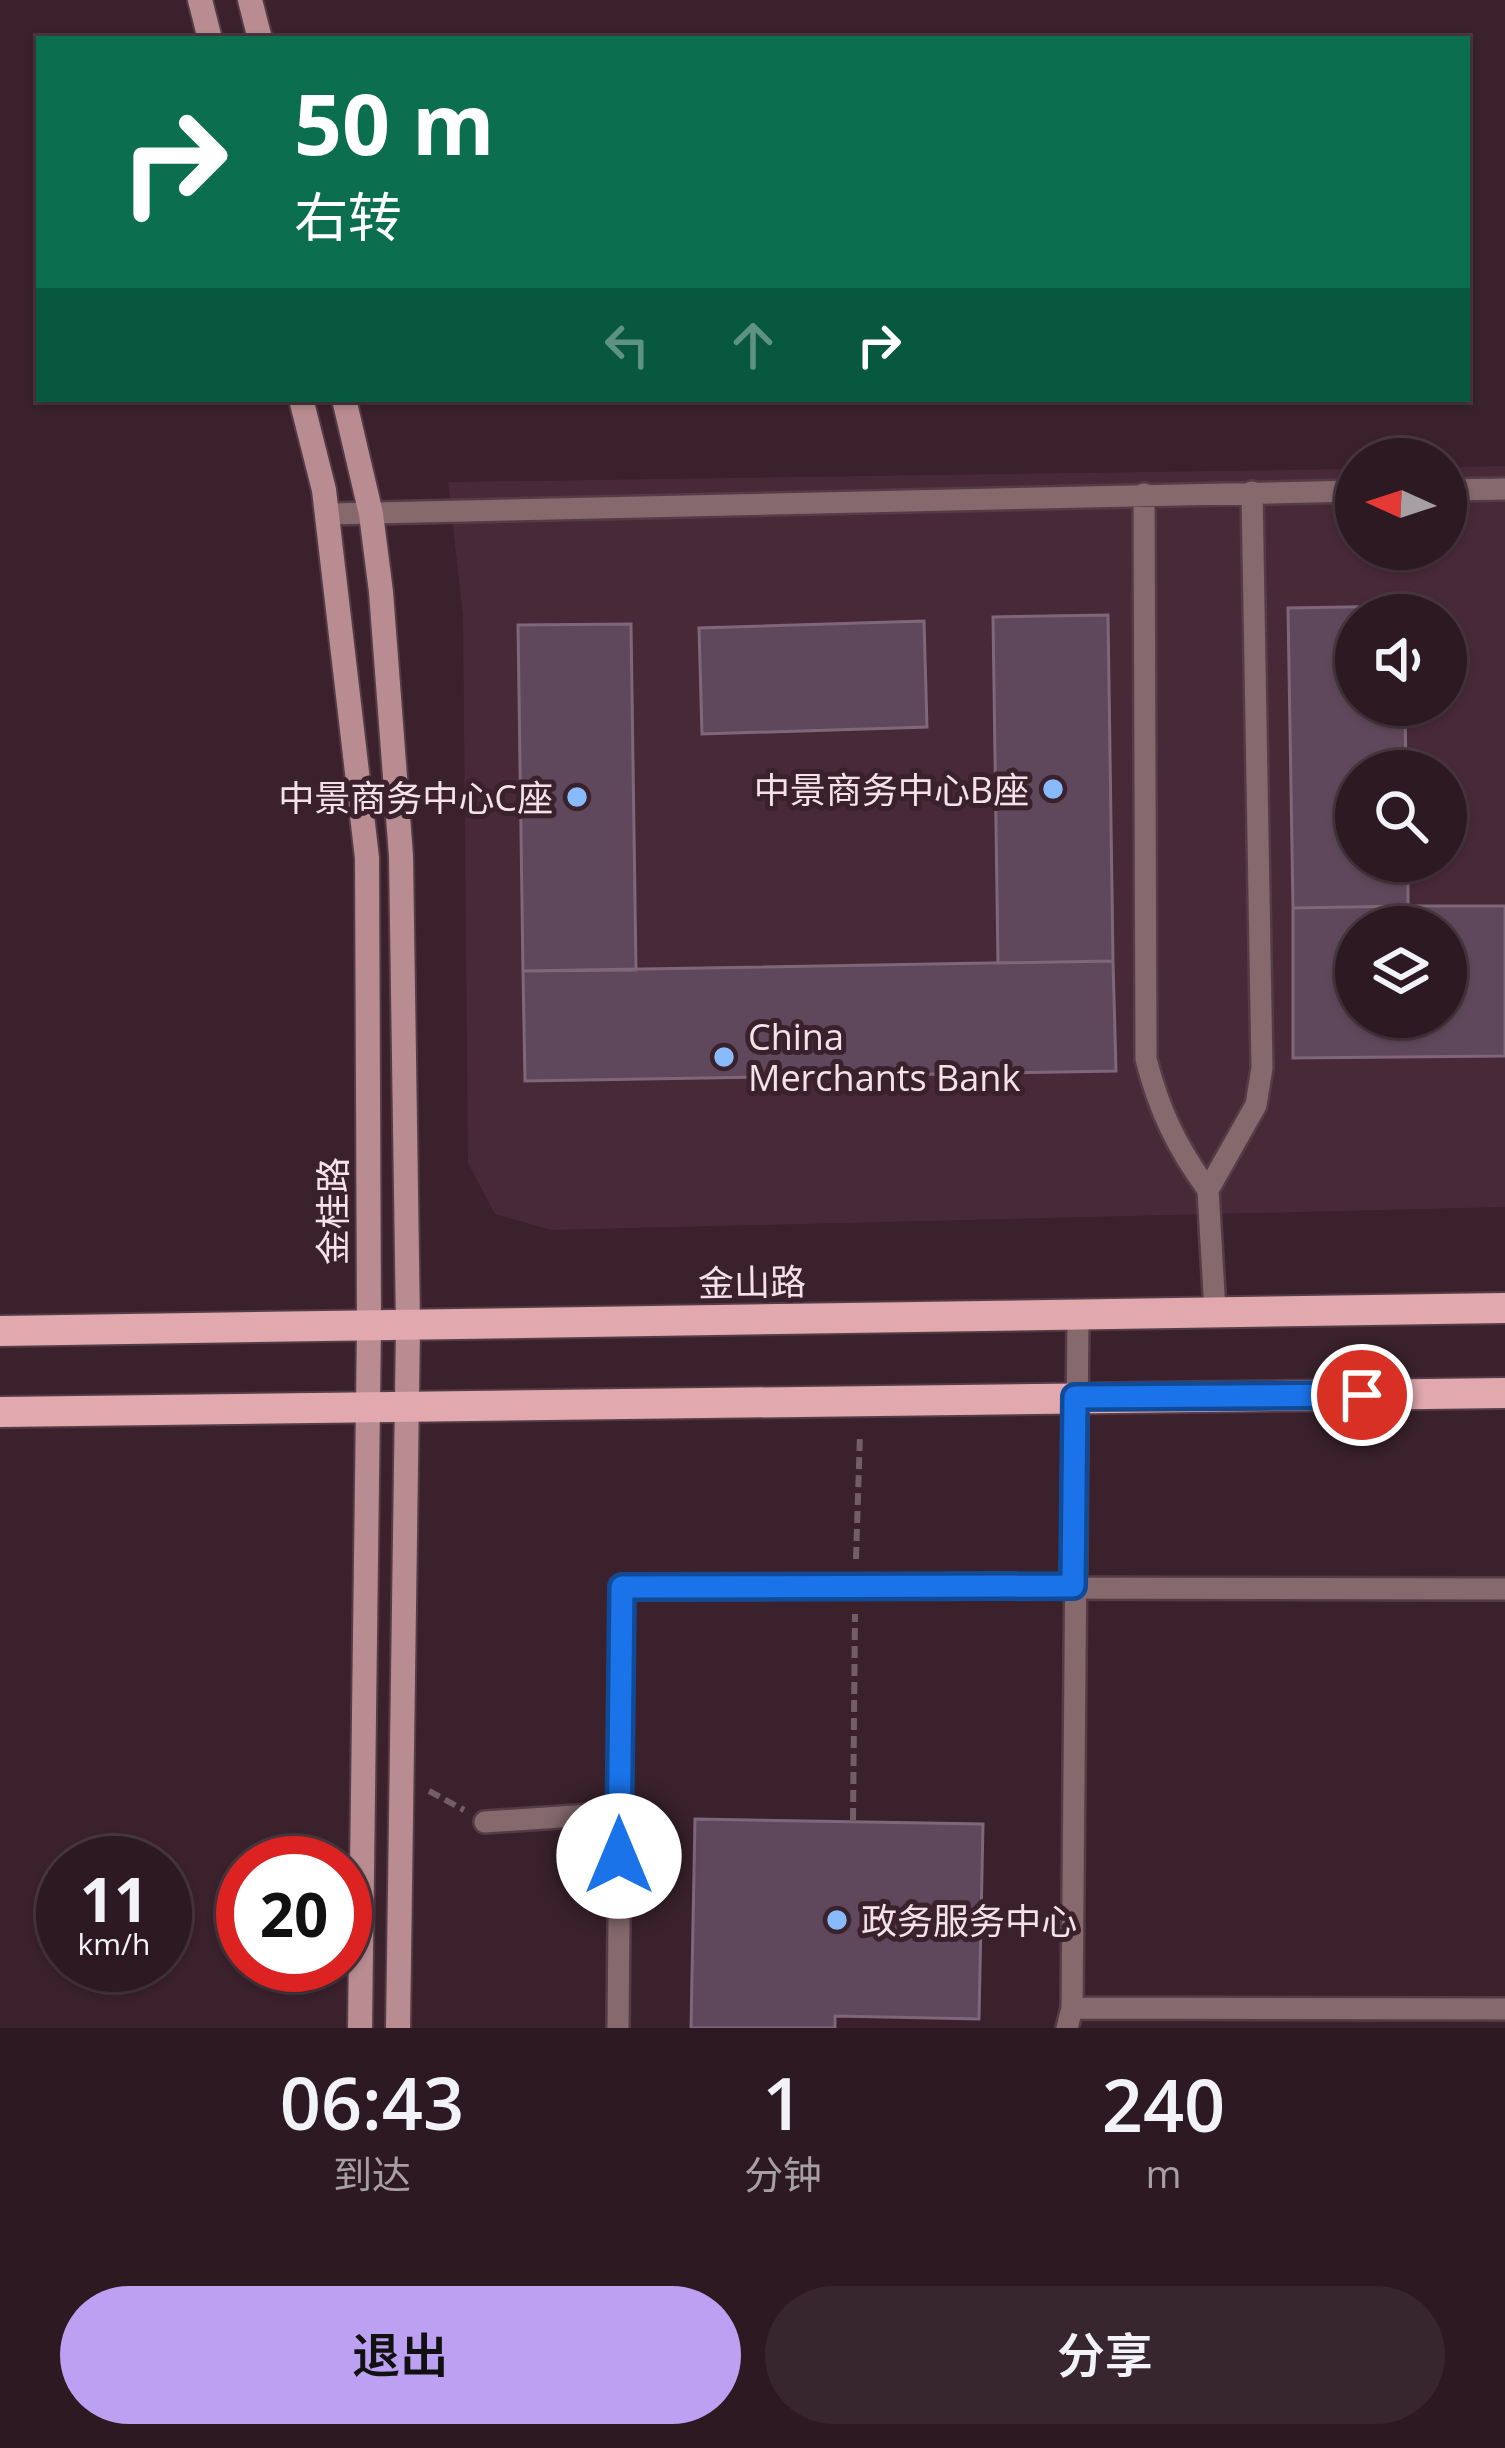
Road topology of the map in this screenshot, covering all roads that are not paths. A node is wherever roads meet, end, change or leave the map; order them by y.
1 (200, 0) edge
2 (250, 0) edge
3 (209, 36) edge
4 (259, 36) edge
5 (303, 402) edge
6 (345, 402) edge
7 (1505, 489) edge
8 (1467, 490) edge
9 (1335, 491) edge
10 (1252, 492) junction
11 (1144, 494) junction
12 (328, 514) junction
13 (370, 514) junction
14 (1208, 1190) junction
15 (1505, 1308) edge
16 (1215, 1311) junction
17 (1078, 1316) junction
18 (369, 1325) junction
19 (408, 1326) junction
20 (0, 1331) edge
21 (1505, 1393) edge
22 (1075, 1397) junction
23 (407, 1408) junction
24 (366, 1410) junction
25 (0, 1412) edge
26 (1073, 1586) junction
27 (1505, 1589) edge
28 (620, 1813) junction
29 (485, 1822) road end
30 (1505, 2009) edge
31 (1070, 2018) edge
32 (360, 2028) edge
33 (398, 2028) edge
34 (618, 2028) edge

1 - 3 main road
2 - 4 main road
5 - 12 main road, 金桂路
6 - 13 main road, 金桂路
7 - 8 lane
9 - 10 lane
10 - 11 lane
10 - 14 lane
11 - 13 lane
11 - 14 lane
12 - 13 lane
12 - 18 main road, 金桂路
13 - 19 main road, 金桂路
14 - 16 lane
15 - 16 main road, 金山路
16 - 17 main road, 金山路
17 - 19 main road, 金山路
17 - 22 lane
18 - 19 main road, 金山路
18 - 20 main road, 金山路
18 - 24 main road, 金桂路
19 - 23 main road, 金桂路
21 - 22 main road
22 - 23 main road
22 - 26 lane
23 - 24 main road
23 - 33 main road, 金桂路
24 - 25 main road
24 - 32 main road, 金桂路
26 - 27 lane
26 - 28 lane
26 - 31 lane
28 - 29 lane
28 - 34 lane
30 - 31 lane

